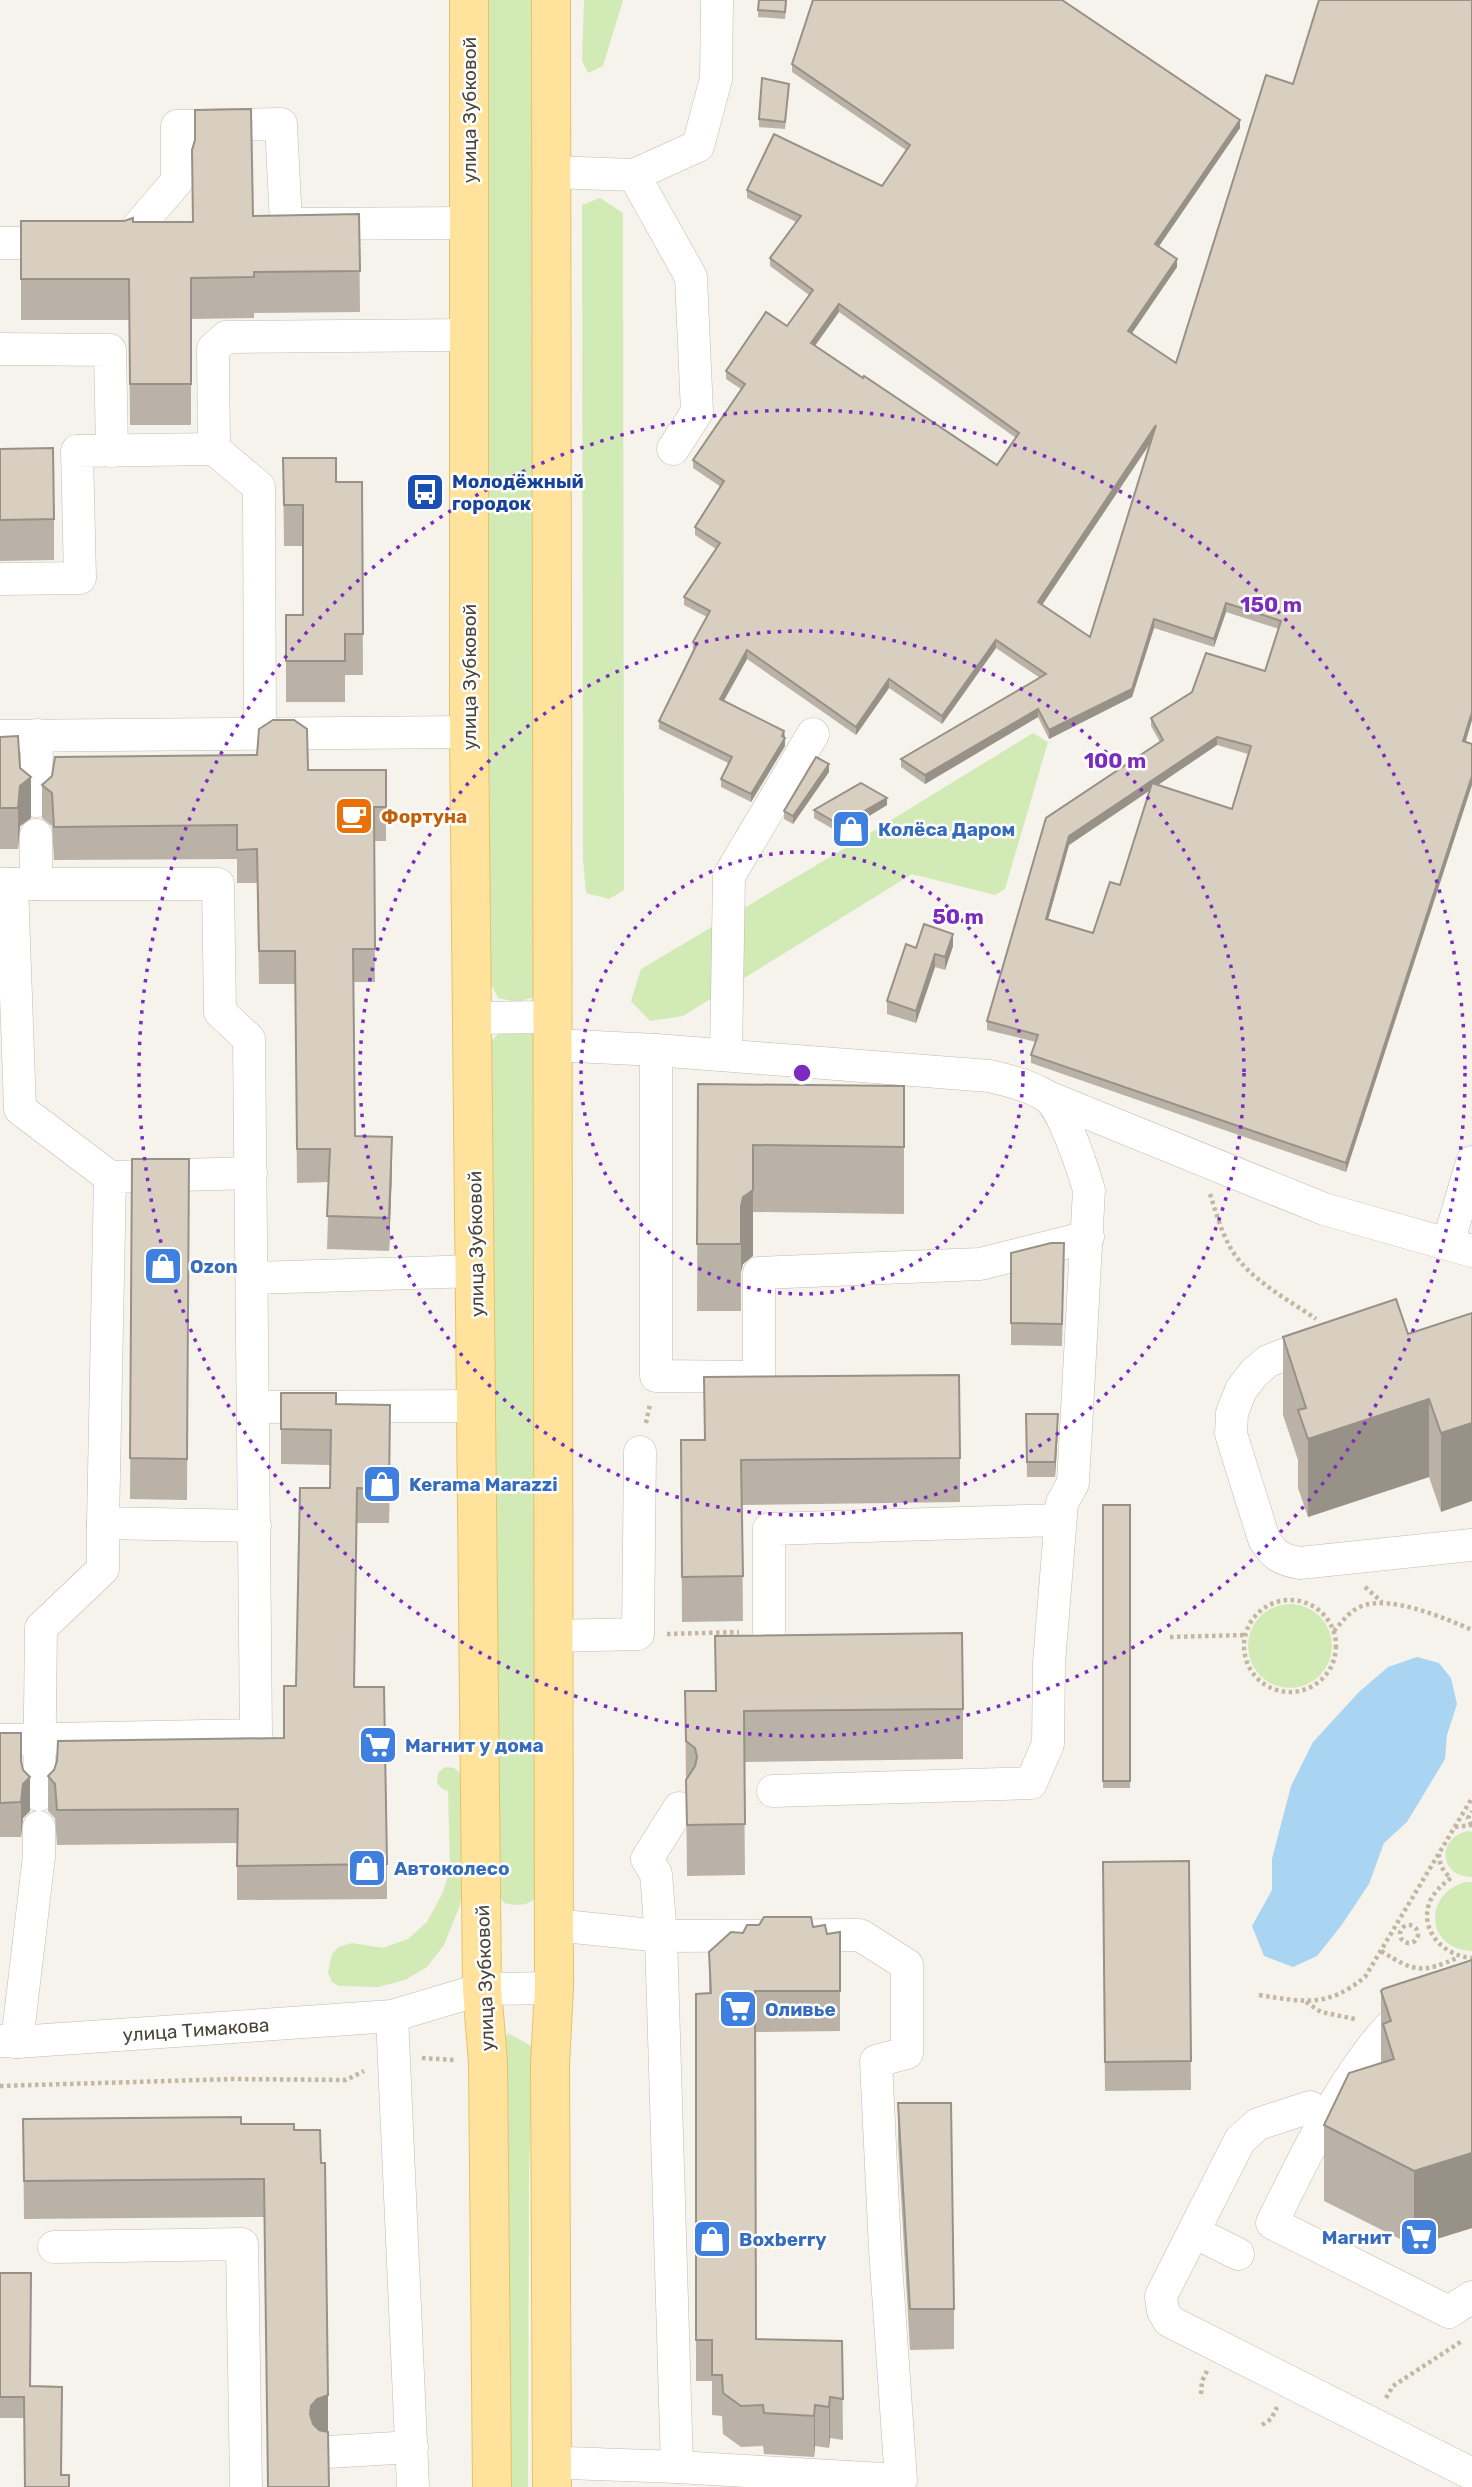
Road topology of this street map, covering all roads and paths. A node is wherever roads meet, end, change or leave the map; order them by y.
1 (469, 0) edge
2 (551, 0) edge
3 (717, 0) edge
4 (551, 172) junction
5 (634, 174) junction
6 (468, 223) junction
7 (0, 243) edge
8 (468, 335) junction
9 (0, 349) edge
10 (214, 449) junction
11 (673, 449) dead end
12 (112, 451) junction
13 (0, 579) edge
14 (469, 732) junction
15 (260, 733) junction
16 (813, 734) dead end
17 (37, 735) junction
18 (0, 736) edge
19 (36, 801) dead end
20 (36, 835) dead end
21 (16, 884) edge
22 (473, 1018) junction
23 (554, 1031) junction
24 (656, 1050) junction
25 (726, 1055) junction
26 (1048, 1097) junction
27 (251, 1173) junction
28 (110, 1177) junction
29 (1469, 1182) edge
30 (1210, 1193) dead end
31 (1088, 1237) junction
32 (1460, 1248) edge
33 (476, 1271) junction
34 (253, 1278) junction
35 (1354, 1345) joint
36 (656, 1376) junction
37 (477, 1406) junction
38 (254, 1408) junction
39 (640, 1451) joint
40 (1060, 1520) junction
41 (103, 1523) junction
42 (255, 1526) junction
43 (1472, 1545) edge
44 (1472, 1630) edge
45 (1334, 1631) junction
46 (769, 1632) joint
47 (638, 1634) junction
48 (1245, 1635) junction
49 (554, 1636) junction
50 (1170, 1637) dead end
51 (39, 1740) junction
52 (0, 1741) edge
53 (774, 1791) dead end
54 (39, 1795) dead end
55 (1472, 1798) edge
56 (678, 1808) dead end
57 (1472, 1811) edge
58 (1472, 1825) edge
59 (39, 1827) dead end
60 (1454, 1827) junction
61 (1439, 1853) junction
62 (554, 1925) junction
63 (1429, 1928) junction
64 (1418, 1932) junction
65 (1390, 1935) junction
66 (661, 1936) junction
67 (1400, 1936) junction
68 (1381, 1951) junction
69 (1460, 1957) junction
70 (1472, 1958) edge
71 (554, 1988) junction
72 (482, 1989) junction
73 (1259, 1995) dead end
74 (1472, 1995) edge
75 (1306, 2003) junction
76 (392, 2016) junction
77 (1394, 2024) junction
78 (8, 2042) edge
79 (393, 2056) junction
80 (488, 2062) junction
81 (0, 2086) edge
82 (1310, 2107) dead end
83 (1194, 2232) junction
84 (54, 2247) dead end
85 (1238, 2255) dead end
86 (1472, 2297) edge
87 (1472, 2335) edge
88 (1381, 2408) dead end
89 (412, 2447) junction
90 (328, 2452) edge
91 (677, 2467) junction
92 (553, 2473) edge
93 (1472, 2473) edge
94 (246, 2487) edge
95 (413, 2487) edge
96 (492, 2487) edge

1 - 6 main road, улица Зубковой
2 - 4 main road
3 - 5 street
4 - 5 street
4 - 23 main road
5 - 11 street
6 - 7 street
6 - 8 main road, улица Зубковой
8 - 10 street
8 - 14 main road, улица Зубковой
9 - 12 street
10 - 12 street
10 - 15 street
12 - 13 street
14 - 15 street
14 - 22 main road, улица Зубковой
15 - 17 street
16 - 25 street
17 - 18 street
17 - 19 street
20 - 21 street
21 - 27 street
21 - 28 street
22 - 23 street
22 - 33 main road, улица Зубковой
23 - 24 street
23 - 49 main road
24 - 25 street
24 - 36 street
25 - 26 street
26 - 31 street
26 - 32 street
27 - 28 street
27 - 34 street
28 - 41 street
29 - 32 street
30 - 35 path
31 - 36 street
31 - 40 street
33 - 34 street
33 - 37 main road, улица Зубковой
34 - 38 street
35 - 43 street
36 - 39 path
37 - 38 street
37 - 72 main road, улица Зубковой
38 - 42 street
39 - 47 street
40 - 46 street
40 - 53 street
41 - 42 street
41 - 51 street
42 - 51 street
44 - 45 path
45 - 48 path
45 - 48 path
46 - 47 path
47 - 49 street
48 - 50 path
49 - 62 main road
51 - 52 street
51 - 54 street
55 - 60 path
56 - 66 street
57 - 58 path
58 - 60 path
59 - 78 street
60 - 61 path
61 - 63 path
61 - 65 path
62 - 66 street
62 - 71 main road
63 - 64 path
63 - 69 path
64 - 67 path
64 - 67 path
65 - 67 path
65 - 68 path
66 - 91 street
66 - 91 street
68 - 69 path
68 - 75 path
69 - 70 path
71 - 72 street, улица Тимакова
71 - 92 main road
72 - 76 street, улица Тимакова
72 - 80 main road, улица Зубковой
73 - 75 path
74 - 77 street
75 - 77 path
76 - 78 street, улица Тимакова
76 - 79 street
77 - 86 street
79 - 80 path
79 - 81 path
79 - 89 street
80 - 96 main road, улица Зубковой
82 - 83 street
83 - 85 street
83 - 93 street
84 - 94 street
87 - 88 path
89 - 90 street
89 - 95 street
91 - 92 street

